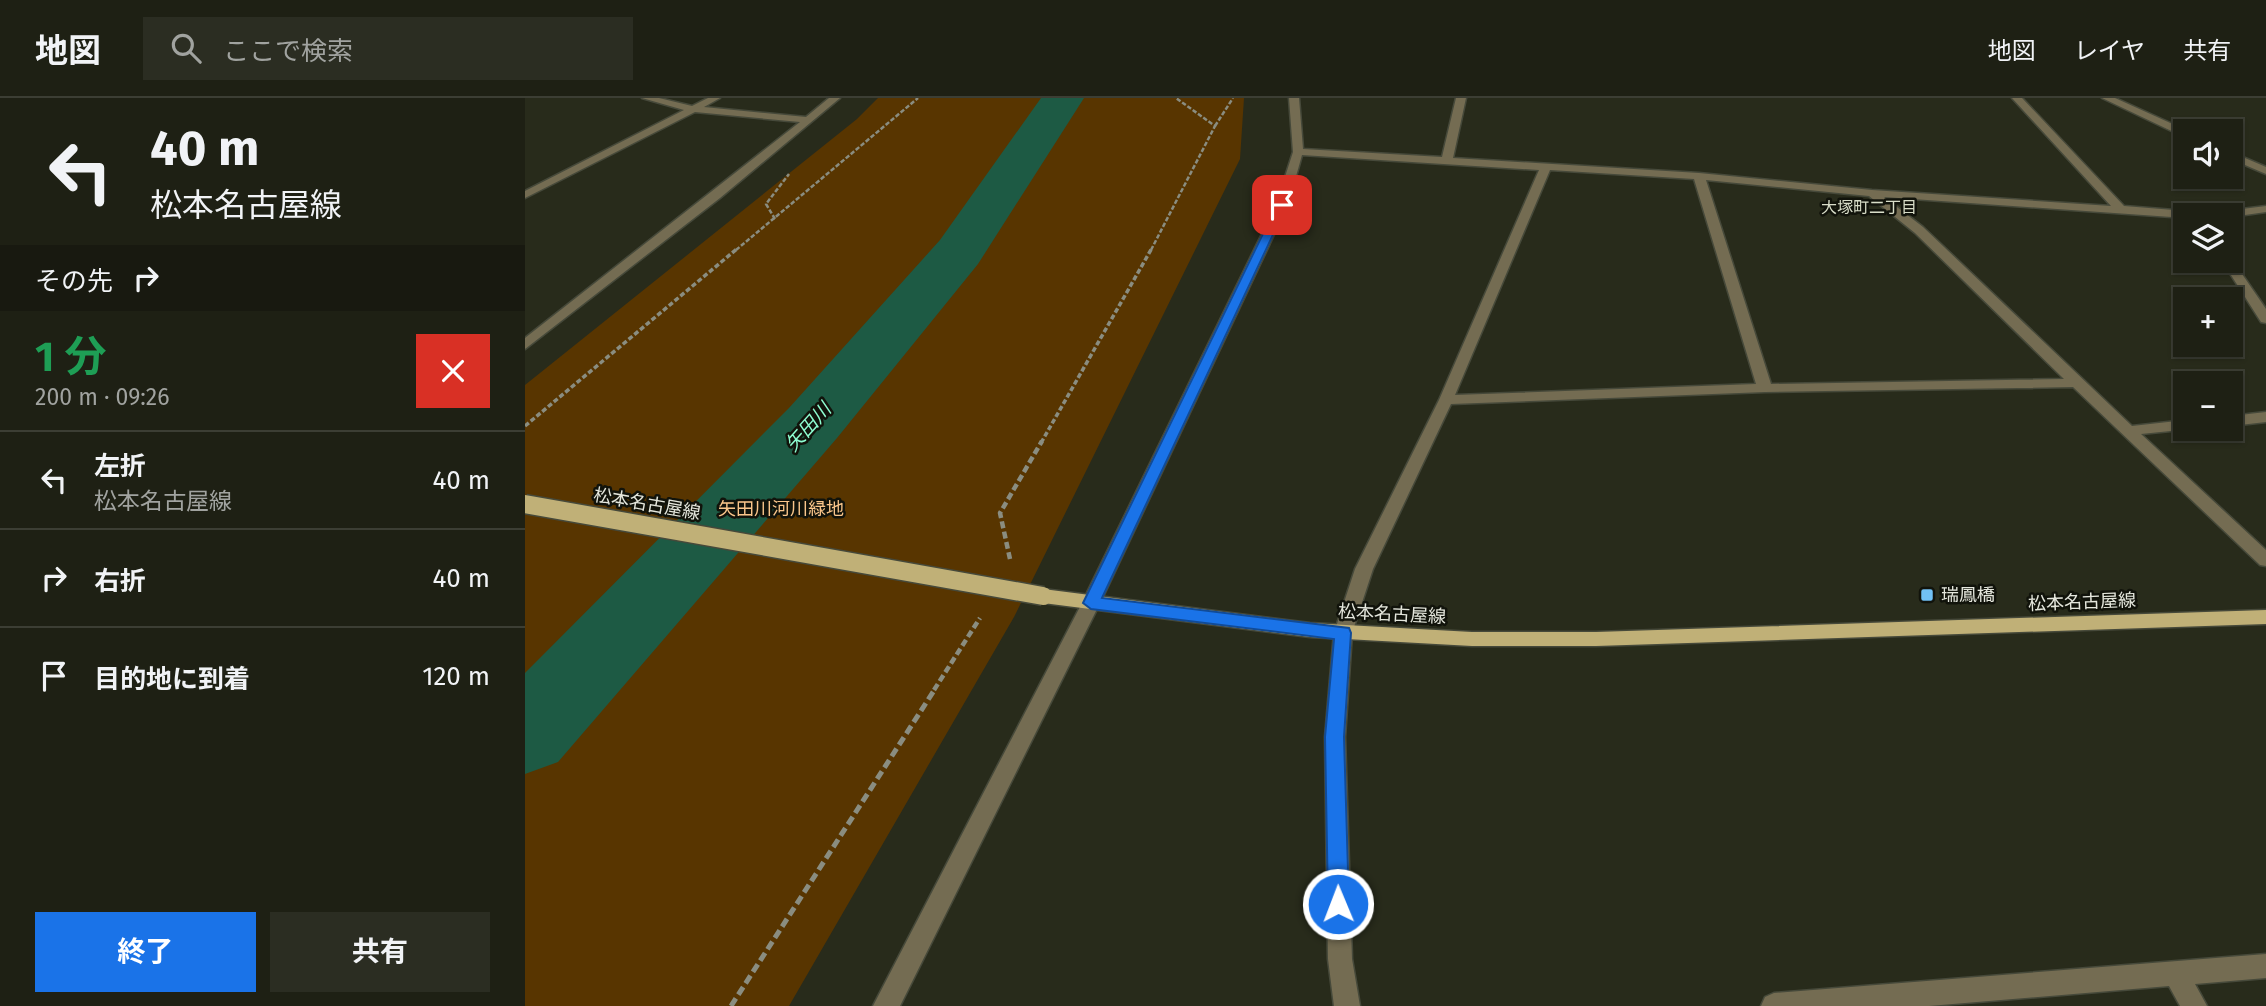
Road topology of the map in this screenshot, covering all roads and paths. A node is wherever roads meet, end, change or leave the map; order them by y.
1 (647, 98) edge
2 (715, 98) edge
3 (835, 98) edge
4 (918, 98) edge
5 (1176, 98) edge
6 (1233, 98) edge
7 (1294, 98) edge
8 (1461, 98) edge
9 (2017, 98) edge
10 (2107, 98) edge
11 (692, 109) junction
12 (809, 120) junction
13 (1215, 126) junction
14 (2173, 128) edge
15 (1299, 152) junction
16 (1447, 160) junction
17 (2243, 160) edge
18 (1546, 167) junction
19 (2266, 171) edge
20 (1699, 176) junction
21 (1873, 193) junction
22 (525, 195) edge
23 (766, 204) dead end
24 (2119, 208) junction
25 (2266, 209) edge
26 (2243, 212) edge
27 (2173, 213) edge
28 (775, 219) junction
29 (2236, 273) edge
30 (2266, 319) edge
31 (525, 345) edge
32 (2077, 383) junction
33 (1765, 388) junction
34 (1446, 400) junction
35 (2266, 417) edge
36 (2243, 420) edge
37 (525, 426) edge
38 (2173, 426) edge
39 (2128, 431) junction
40 (525, 504) edge
41 (2266, 560) edge
42 (1012, 568) dead end
43 (1091, 603) junction
44 (982, 614) dead end
45 (2266, 617) edge
46 (1343, 633) junction
47 (2266, 965) edge
48 (2176, 975) junction
49 (731, 1006) edge
50 (885, 1006) edge
51 (1347, 1006) edge
52 (1777, 1006) edge
53 (2195, 1006) edge

1 - 11 street
2 - 11 street
3 - 12 street
4 - 28 path
5 - 13 path
6 - 13 path
7 - 15 street
8 - 16 street
9 - 24 street
10 - 14 street
11 - 12 street
11 - 22 street
12 - 31 street
13 - 42 path
15 - 16 street
15 - 43 street
16 - 18 street
17 - 19 street
18 - 20 street
18 - 34 street
20 - 21 street
20 - 33 street
21 - 24 street
21 - 32 street
23 - 28 path
24 - 27 street
25 - 26 street
28 - 37 path
29 - 30 street
32 - 33 street
32 - 39 street
33 - 34 street
34 - 46 street
35 - 36 street
38 - 39 street
39 - 41 street
40 - 43 main road, 松本名古屋線, bridge
43 - 46 main road, 松本名古屋線
43 - 50 street
44 - 49 path
45 - 46 main road, 松本名古屋線
46 - 51 street
47 - 48 street
48 - 52 street
48 - 53 street

